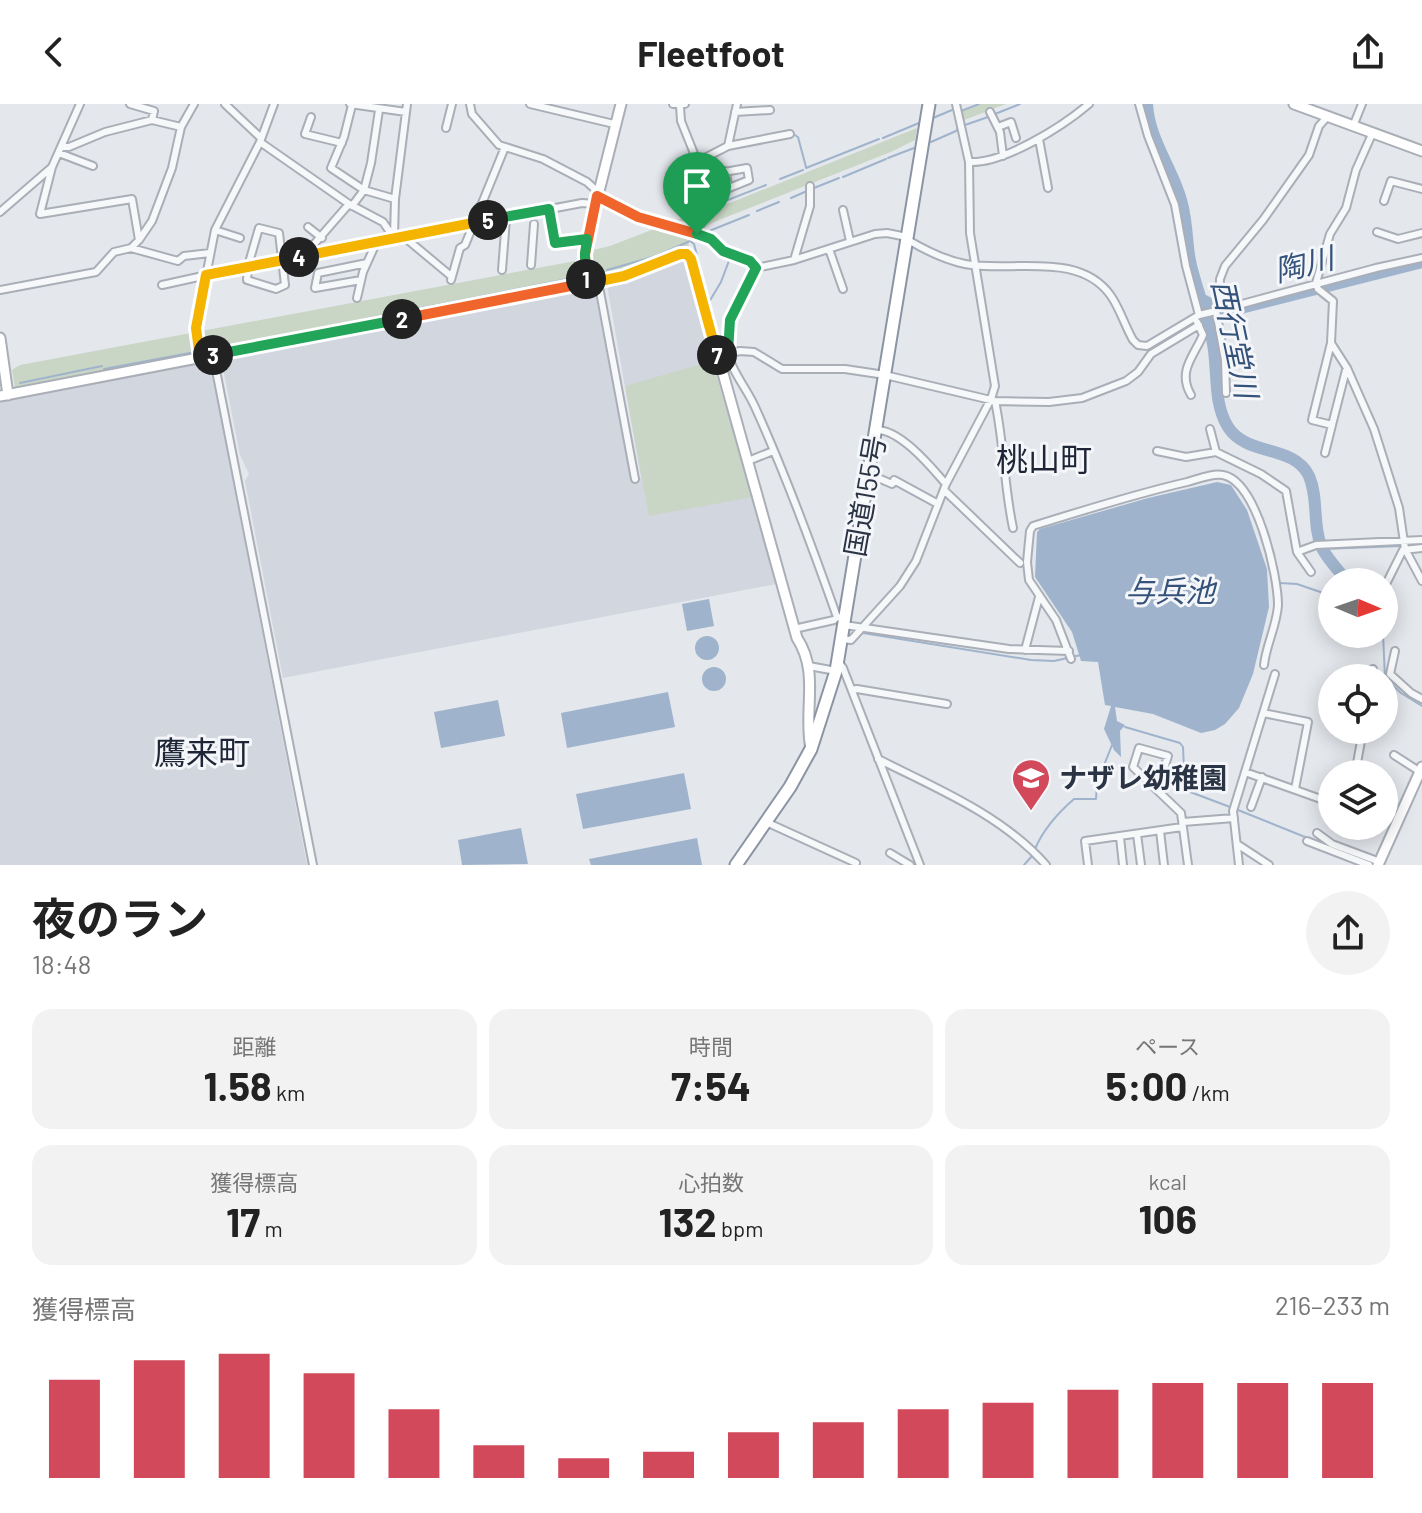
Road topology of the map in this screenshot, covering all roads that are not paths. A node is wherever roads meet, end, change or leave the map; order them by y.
1 (80, 104) edge
2 (130, 104) edge
3 (194, 104) edge
4 (225, 104) edge
5 (274, 104) edge
6 (351, 104) edge
7 (452, 104) edge
8 (470, 104) edge
9 (530, 104) edge
10 (621, 104) edge
11 (929, 104) edge
12 (956, 104) edge
13 (1089, 104) edge
14 (1139, 104) edge
15 (1295, 104) edge
16 (1362, 104) edge
17 (680, 105) edge
18 (406, 108) edge
19 (736, 108) edge
20 (379, 110) junction
21 (770, 110) dead end
22 (990, 112) dead end
23 (1328, 116) junction
24 (311, 117) dead end
25 (152, 120) junction
26 (614, 124) junction
27 (1354, 124) junction
28 (181, 127) junction
29 (998, 127) junction
30 (446, 128) dead end
31 (1373, 132) junction
32 (790, 134) dead end
33 (1016, 138) dead end
34 (1039, 139) junction
35 (261, 140) junction
36 (342, 143) junction
37 (728, 146) junction
38 (505, 147) junction
39 (60, 150) junction
40 (1422, 151) edge
41 (1003, 156) junction
42 (697, 161) junction
43 (969, 162) junction
44 (93, 166) dead end
45 (52, 167) junction
46 (725, 171) dead end
47 (1056, 174) dead end
48 (1046, 176) junction
49 (693, 181) junction
50 (810, 186) dead end
51 (1048, 188) dead end
52 (1422, 189) edge
53 (364, 190) junction
54 (597, 197) junction
55 (395, 199) junction
56 (1384, 201) dead end
57 (351, 205) junction
58 (549, 209) junction
59 (843, 210) dead end
60 (0, 212) edge
61 (506, 219) dead end
62 (473, 223) junction
63 (534, 224) dead end
64 (308, 227) dead end
65 (215, 230) junction
66 (1377, 232) dead end
67 (1422, 233) edge
68 (697, 234) junction
69 (403, 236) junction
70 (240, 238) dead end
71 (322, 238) junction
72 (394, 238) junction
73 (907, 238) junction
74 (587, 239) junction
75 (139, 240) junction
76 (377, 241) junction
77 (850, 241) junction
78 (131, 248) junction
79 (829, 249) junction
80 (210, 253) junction
81 (312, 254) junction
82 (1422, 258) edge
83 (282, 260) junction
84 (794, 260) junction
85 (367, 263) junction
86 (531, 265) dead end
87 (976, 265) junction
88 (248, 266) junction
89 (756, 268) junction
90 (502, 270) dead end
91 (206, 275) junction
92 (361, 280) junction
93 (598, 281) junction
94 (586, 283) junction
95 (162, 285) dead end
96 (1317, 286) junction
97 (843, 289) dead end
98 (0, 290) edge
99 (357, 298) dead end
100 (1218, 309) junction
101 (1198, 320) junction
102 (0, 338) edge
103 (1331, 343) junction
104 (213, 355) junction
105 (722, 355) junction
106 (1240, 357) dead end
107 (200, 358) junction
108 (1225, 360) junction
109 (1347, 368) junction
110 (885, 375) junction
111 (1226, 393) dead end
112 (1191, 395) dead end
113 (4, 396) edge
114 (993, 400) junction
115 (1332, 425) junction
116 (1210, 429) dead end
117 (876, 430) junction
118 (773, 451) junction
119 (1157, 451) dead end
120 (1216, 452) junction
121 (1325, 453) dead end
122 (748, 461) junction
123 (868, 474) junction
124 (635, 479) dead end
125 (945, 487) junction
126 (938, 504) junction
127 (1013, 528) dead end
128 (1422, 540) edge
129 (1403, 541) junction
130 (1422, 548) edge
131 (1405, 549) junction
132 (1297, 552) junction
133 (1020, 563) dead end
134 (1395, 568) edge
135 (1311, 572) dead end
136 (1422, 581) edge
137 (1039, 597) junction
138 (842, 620) junction
139 (864, 627) junction
140 (794, 629) junction
141 (841, 639) junction
142 (1025, 650) junction
143 (1395, 651) dead end
144 (1264, 665) dead end
145 (809, 666) junction
146 (837, 666) junction
147 (1275, 674) dead end
148 (852, 690) junction
149 (1422, 699) edge
150 (947, 704) dead end
151 (1263, 713) junction
152 (811, 749) junction
153 (1394, 755) dead end
154 (878, 759) junction
155 (1422, 771) edge
156 (1245, 772) junction
157 (1262, 777) junction
158 (1295, 789) junction
159 (1157, 790) junction
160 (1318, 798) edge
161 (1251, 807) dead end
162 (1234, 818) junction
163 (1398, 821) edge
164 (766, 822) junction
165 (1182, 825) junction
166 (1160, 831) junction
167 (1317, 833) dead end
168 (1137, 834) junction
169 (1120, 837) junction
170 (1389, 840) edge
171 (1307, 841) dead end
172 (1237, 844) junction
173 (890, 853) dead end
174 (841, 861) edge
175 (856, 863) edge
176 (1379, 863) edge
177 (313, 865) edge
178 (736, 865) edge
179 (910, 865) edge
180 (920, 865) edge
181 (1046, 865) edge
182 (1088, 865) edge
183 (1123, 865) edge
184 (1141, 865) edge
185 (1164, 865) edge
186 (1188, 865) edge
187 (1239, 865) edge
188 (1269, 865) edge
189 (1369, 865) edge

1 - 39 street
2 - 25 street
3 - 28 street
4 - 35 street
5 - 35 street
6 - 20 street
6 - 36 street
7 - 30 street
8 - 38 street
9 - 26 street
10 - 26 street
11 - 73 highway, 国道155号
12 - 43 street
13 - 34 street
14 - 101 street
15 - 23 street
16 - 27 street
17 - 42 street
18 - 20 street
18 - 55 street
19 - 21 street
19 - 37 street
20 - 53 street
22 - 29 street
23 - 27 street
23 - 100 street
24 - 36 street
25 - 28 street
25 - 39 street
26 - 54 street
27 - 31 street
28 - 75 street
29 - 33 street
29 - 41 street
31 - 40 street
31 - 96 street
32 - 37 street
34 - 41 street
34 - 48 street
35 - 57 street
35 - 65 street
36 - 53 street
37 - 42 street
38 - 54 street
38 - 62 street
39 - 44 street
39 - 45 street
41 - 43 street
42 - 49 street
43 - 87 street
45 - 60 street
45 - 75 street
46 - 49 street
47 - 48 street
48 - 51 street
49 - 68 street
50 - 84 street
52 - 56 street
53 - 55 street
53 - 57 street
54 - 58 street
54 - 68 street
54 - 74 street
55 - 72 street
57 - 71 street
57 - 72 street
58 - 62 street
58 - 74 street
59 - 77 street
61 - 90 street
62 - 69 street
62 - 69 street
63 - 86 street
64 - 71 street
65 - 70 street
65 - 80 street
66 - 67 street
68 - 89 street
69 - 72 street
71 - 81 street
72 - 76 street
73 - 77 street
73 - 87 street
73 - 110 highway, 国道155号
74 - 94 street
75 - 78 street
76 - 81 street
76 - 85 street
77 - 79 street
78 - 80 street
78 - 98 street
79 - 84 street
79 - 97 street
80 - 91 street
81 - 83 street
82 - 96 street
83 - 88 street
83 - 88 street
83 - 88 street
84 - 89 street
85 - 92 street
85 - 92 street
87 - 101 street
87 - 114 street
88 - 91 street
89 - 105 street
91 - 95 street
91 - 107 street
92 - 99 street
93 - 94 street
93 - 105 street
93 - 124 street
94 - 104 street
96 - 100 street
96 - 103 street
100 - 101 street
100 - 108 street
101 - 112 street
101 - 114 street
102 - 113 street
103 - 109 street
103 - 115 street
104 - 107 street
104 - 177 street
105 - 110 street
105 - 118 street
105 - 122 street
106 - 108 street
107 - 113 street
108 - 111 street
109 - 115 street
109 - 129 street
110 - 114 street
110 - 117 highway, 国道155号
114 - 125 street
114 - 127 street
115 - 121 street
116 - 120 street
117 - 123 highway, 国道155号
117 - 125 street
118 - 122 street
118 - 138 street
119 - 120 street
120 - 132 street
122 - 140 street
123 - 126 street
123 - 138 highway, 国道155号
125 - 126 street
125 - 133 street
126 - 139 street
128 - 129 street
129 - 131 street
129 - 132 street
130 - 131 street
131 - 134 street
131 - 136 street
132 - 135 street
137 - 142 street
137 - 142 street
137 - 144 street
138 - 139 street
138 - 140 street
138 - 141 highway, 国道155号
139 - 141 street
139 - 142 street
140 - 145 street
141 - 146 highway, 国道155号
143 - 149 street
145 - 146 street
145 - 152 street
146 - 148 street
146 - 152 highway, 国道155号
147 - 151 street
148 - 150 street
148 - 154 street
151 - 156 street
151 - 158 street
152 - 164 highway, 国道155号
153 - 155 street
154 - 180 street
154 - 181 street
155 - 163 street
156 - 157 street
156 - 162 street
157 - 158 street
157 - 161 street
158 - 160 street
159 - 159 street
159 - 165 street
162 - 165 street
162 - 172 street
164 - 174 street
164 - 178 highway, 国道155号
165 - 166 street
165 - 186 street
166 - 168 street
166 - 185 street
167 - 176 street
168 - 169 street
168 - 184 street
169 - 182 street
169 - 183 street
170 - 176 street
171 - 189 street
172 - 187 street
172 - 188 street
173 - 179 street
174 - 175 street

